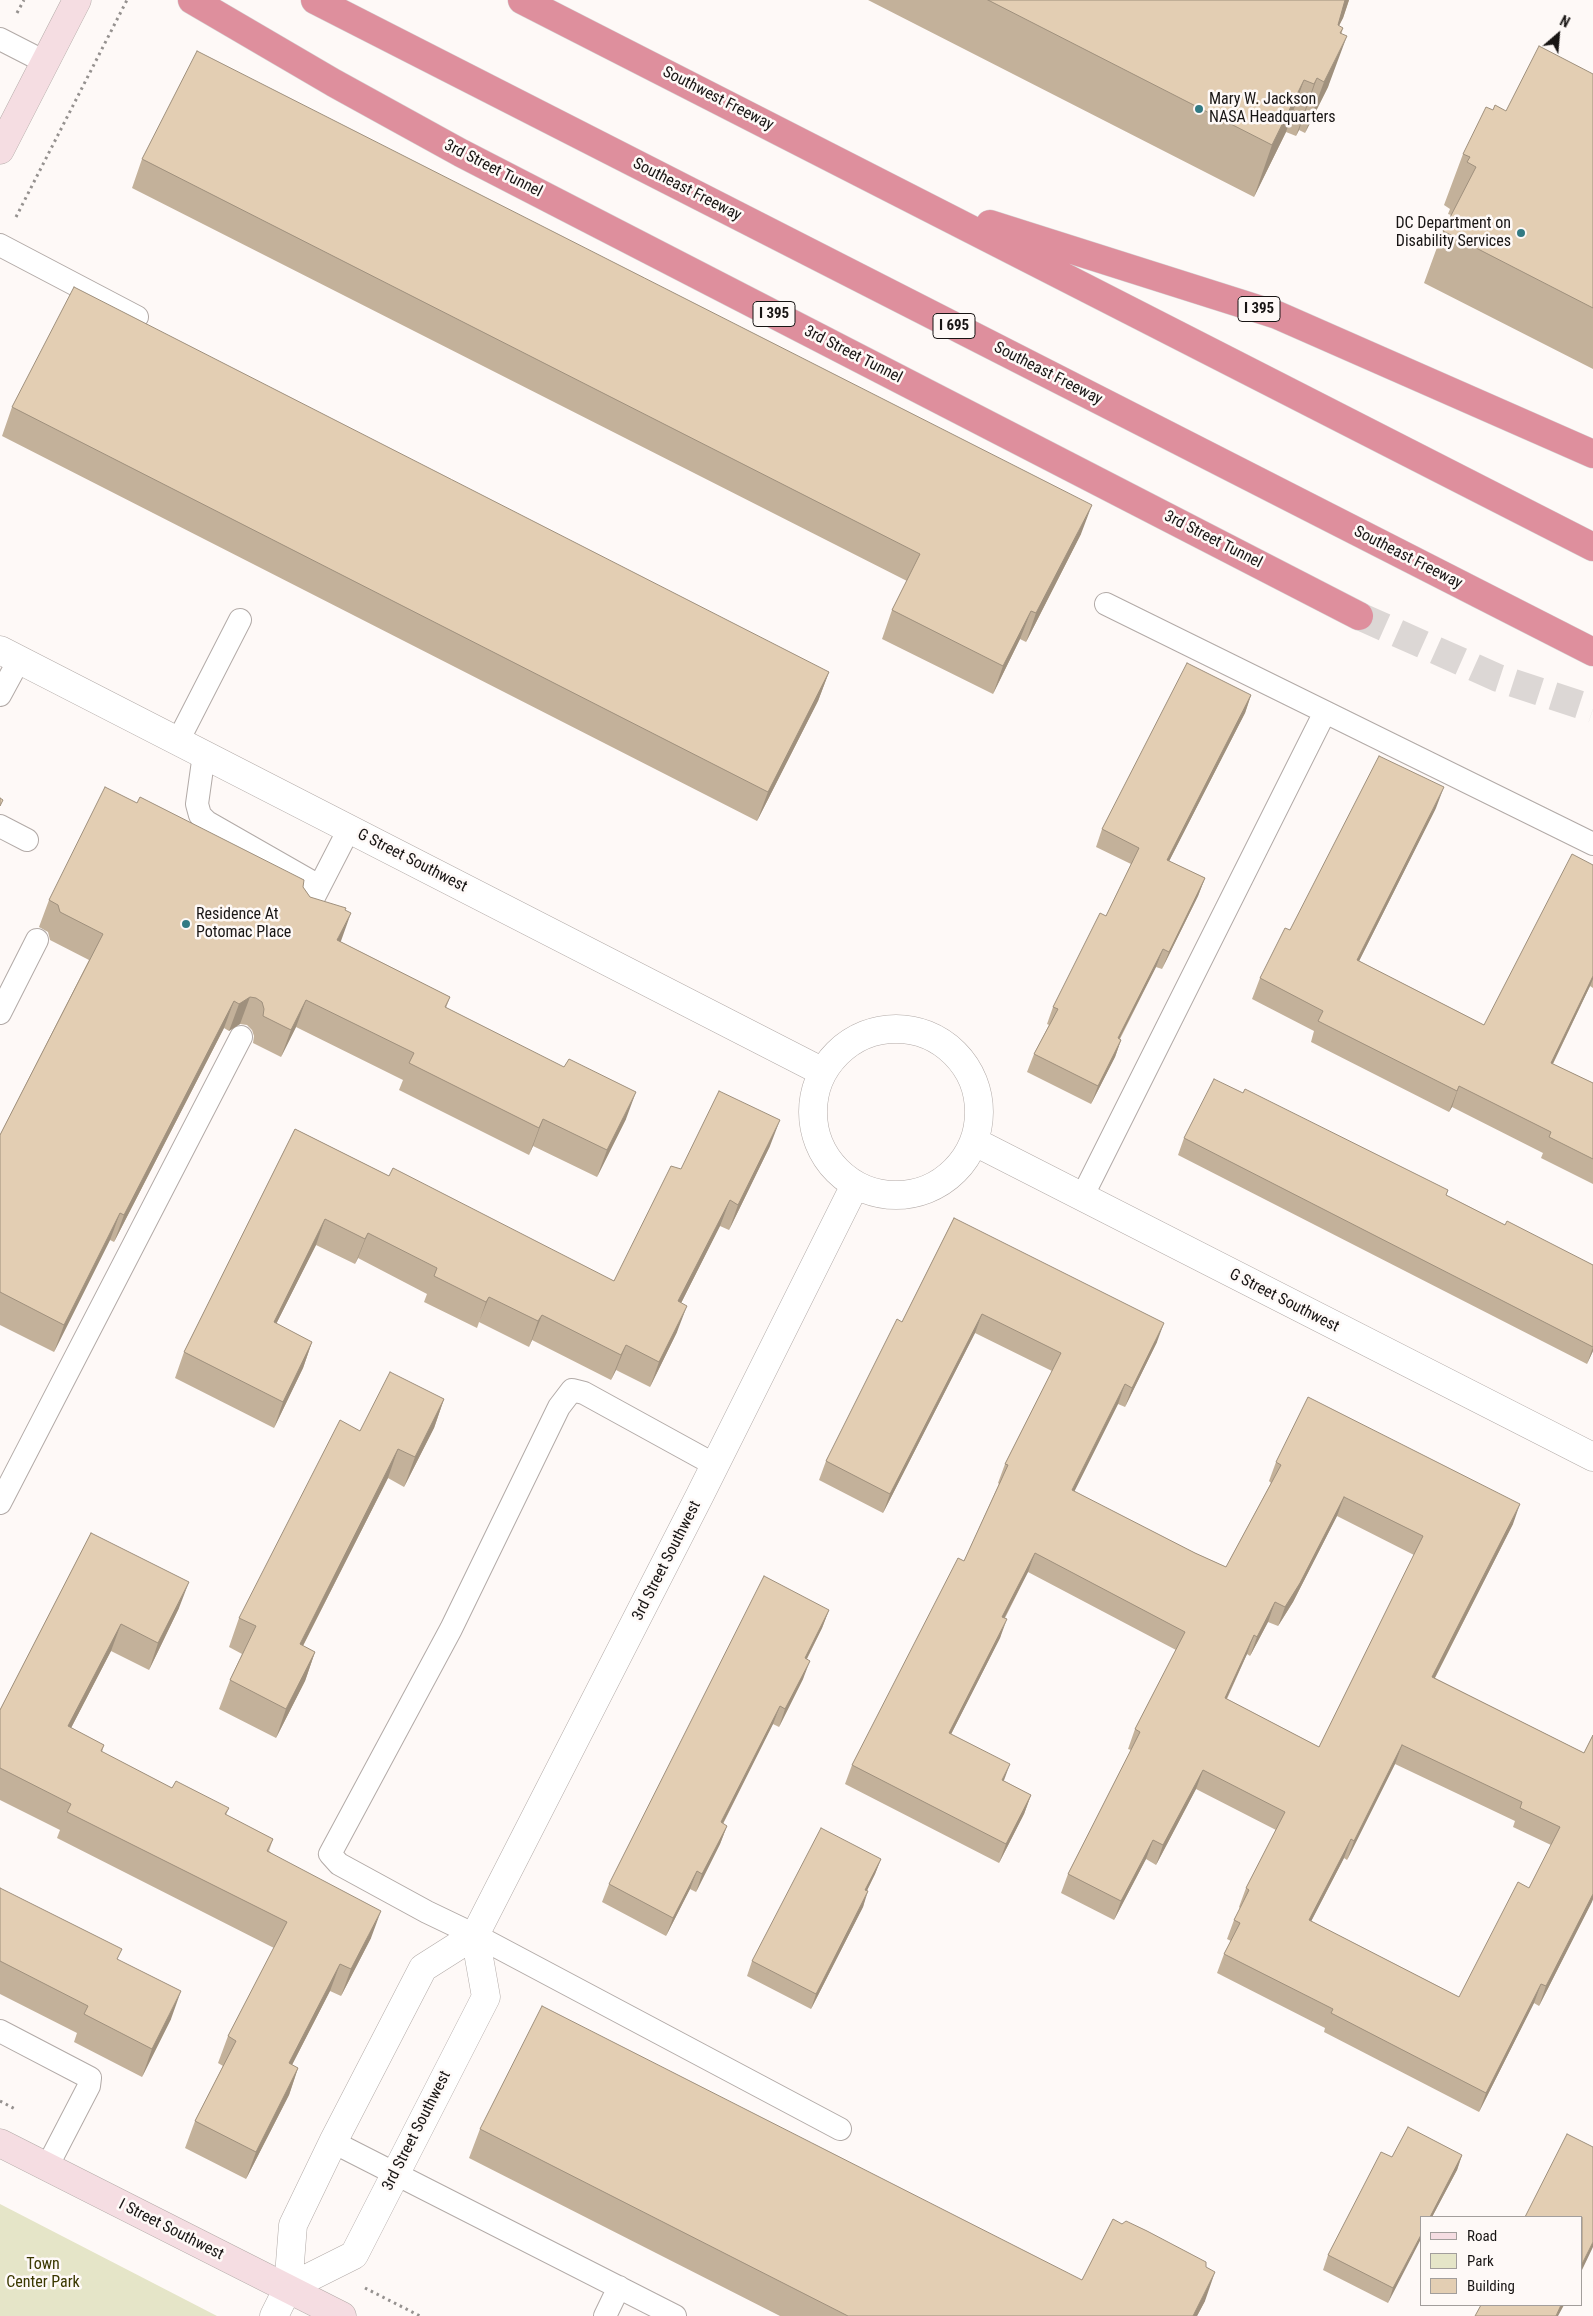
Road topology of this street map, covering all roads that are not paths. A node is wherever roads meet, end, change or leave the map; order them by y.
1 (77, 0) edge
2 (193, 0) edge
3 (315, 0) edge
4 (522, 0) edge
5 (0, 39) edge
6 (45, 62) junction
7 (0, 150) edge
8 (913, 199) junction
9 (1, 246) edge
10 (137, 317) edge
11 (1593, 454) edge
12 (1593, 547) edge
13 (1106, 604) dead end
14 (1359, 616) tunnel mouth
15 (240, 620) dead end
16 (1593, 652) edge
17 (9, 655) edge
18 (0, 695) edge
19 (1325, 712) junction
20 (178, 741) junction
21 (204, 754) junction
22 (0, 826) edge
23 (349, 828) junction
24 (27, 840) dead end
25 (1593, 844) edge
26 (319, 886) junction
27 (306, 913) edge
28 (37, 940) dead end
29 (0, 1013) edge
30 (241, 1037) edge
31 (823, 1072) junction
32 (975, 1142) junction
33 (855, 1185) junction
34 (1082, 1197) junction
35 (1592, 1453) edge
36 (715, 1465) junction
37 (0, 1503) edge
38 (475, 1935) junction
39 (0, 2031) edge
40 (840, 2128) dead end
41 (333, 2142) junction
42 (0, 2143) edge
43 (47, 2167) junction
44 (396, 2173) junction
45 (619, 2287) junction
46 (288, 2288) junction
47 (661, 2313) edge
48 (274, 2316) edge
49 (342, 2316) edge
50 (605, 2316) edge

1 - 6 main road
2 - 14 highway, 3rd Street Tunnel / I 395
3 - 16 highway, Southeast Freeway / I 695
4 - 8 highway, Southwest Freeway / I 395
5 - 6 lane
6 - 7 main road
8 - 11 highway, I 395
8 - 12 highway
9 - 10 lane
13 - 19 lane
15 - 20 lane
17 - 18 lane
17 - 20 street, G Street Southwest
19 - 25 lane
19 - 34 lane
20 - 21 street, G Street Southwest
21 - 23 street, G Street Southwest
21 - 26 lane
22 - 24 lane
23 - 26 lane
23 - 31 street, G Street Southwest
26 - 27 lane
28 - 29 lane
30 - 37 lane
31 - 32 street
31 - 33 street
32 - 33 street
32 - 34 street, G Street Southwest
33 - 36 street, 3rd Street Southwest
34 - 35 street, G Street Southwest
36 - 38 street, 3rd Street Southwest
36 - 38 lane
38 - 40 lane
38 - 41 street
38 - 44 street, 3rd Street Southwest
39 - 43 lane
41 - 44 lane
41 - 46 street
42 - 43 main road, I Street Southwest
43 - 46 main road, I Street Southwest
44 - 45 lane
44 - 46 street, 3rd Street Southwest
45 - 47 lane
45 - 50 lane
46 - 48 street
46 - 49 main road, I Street Southwest

